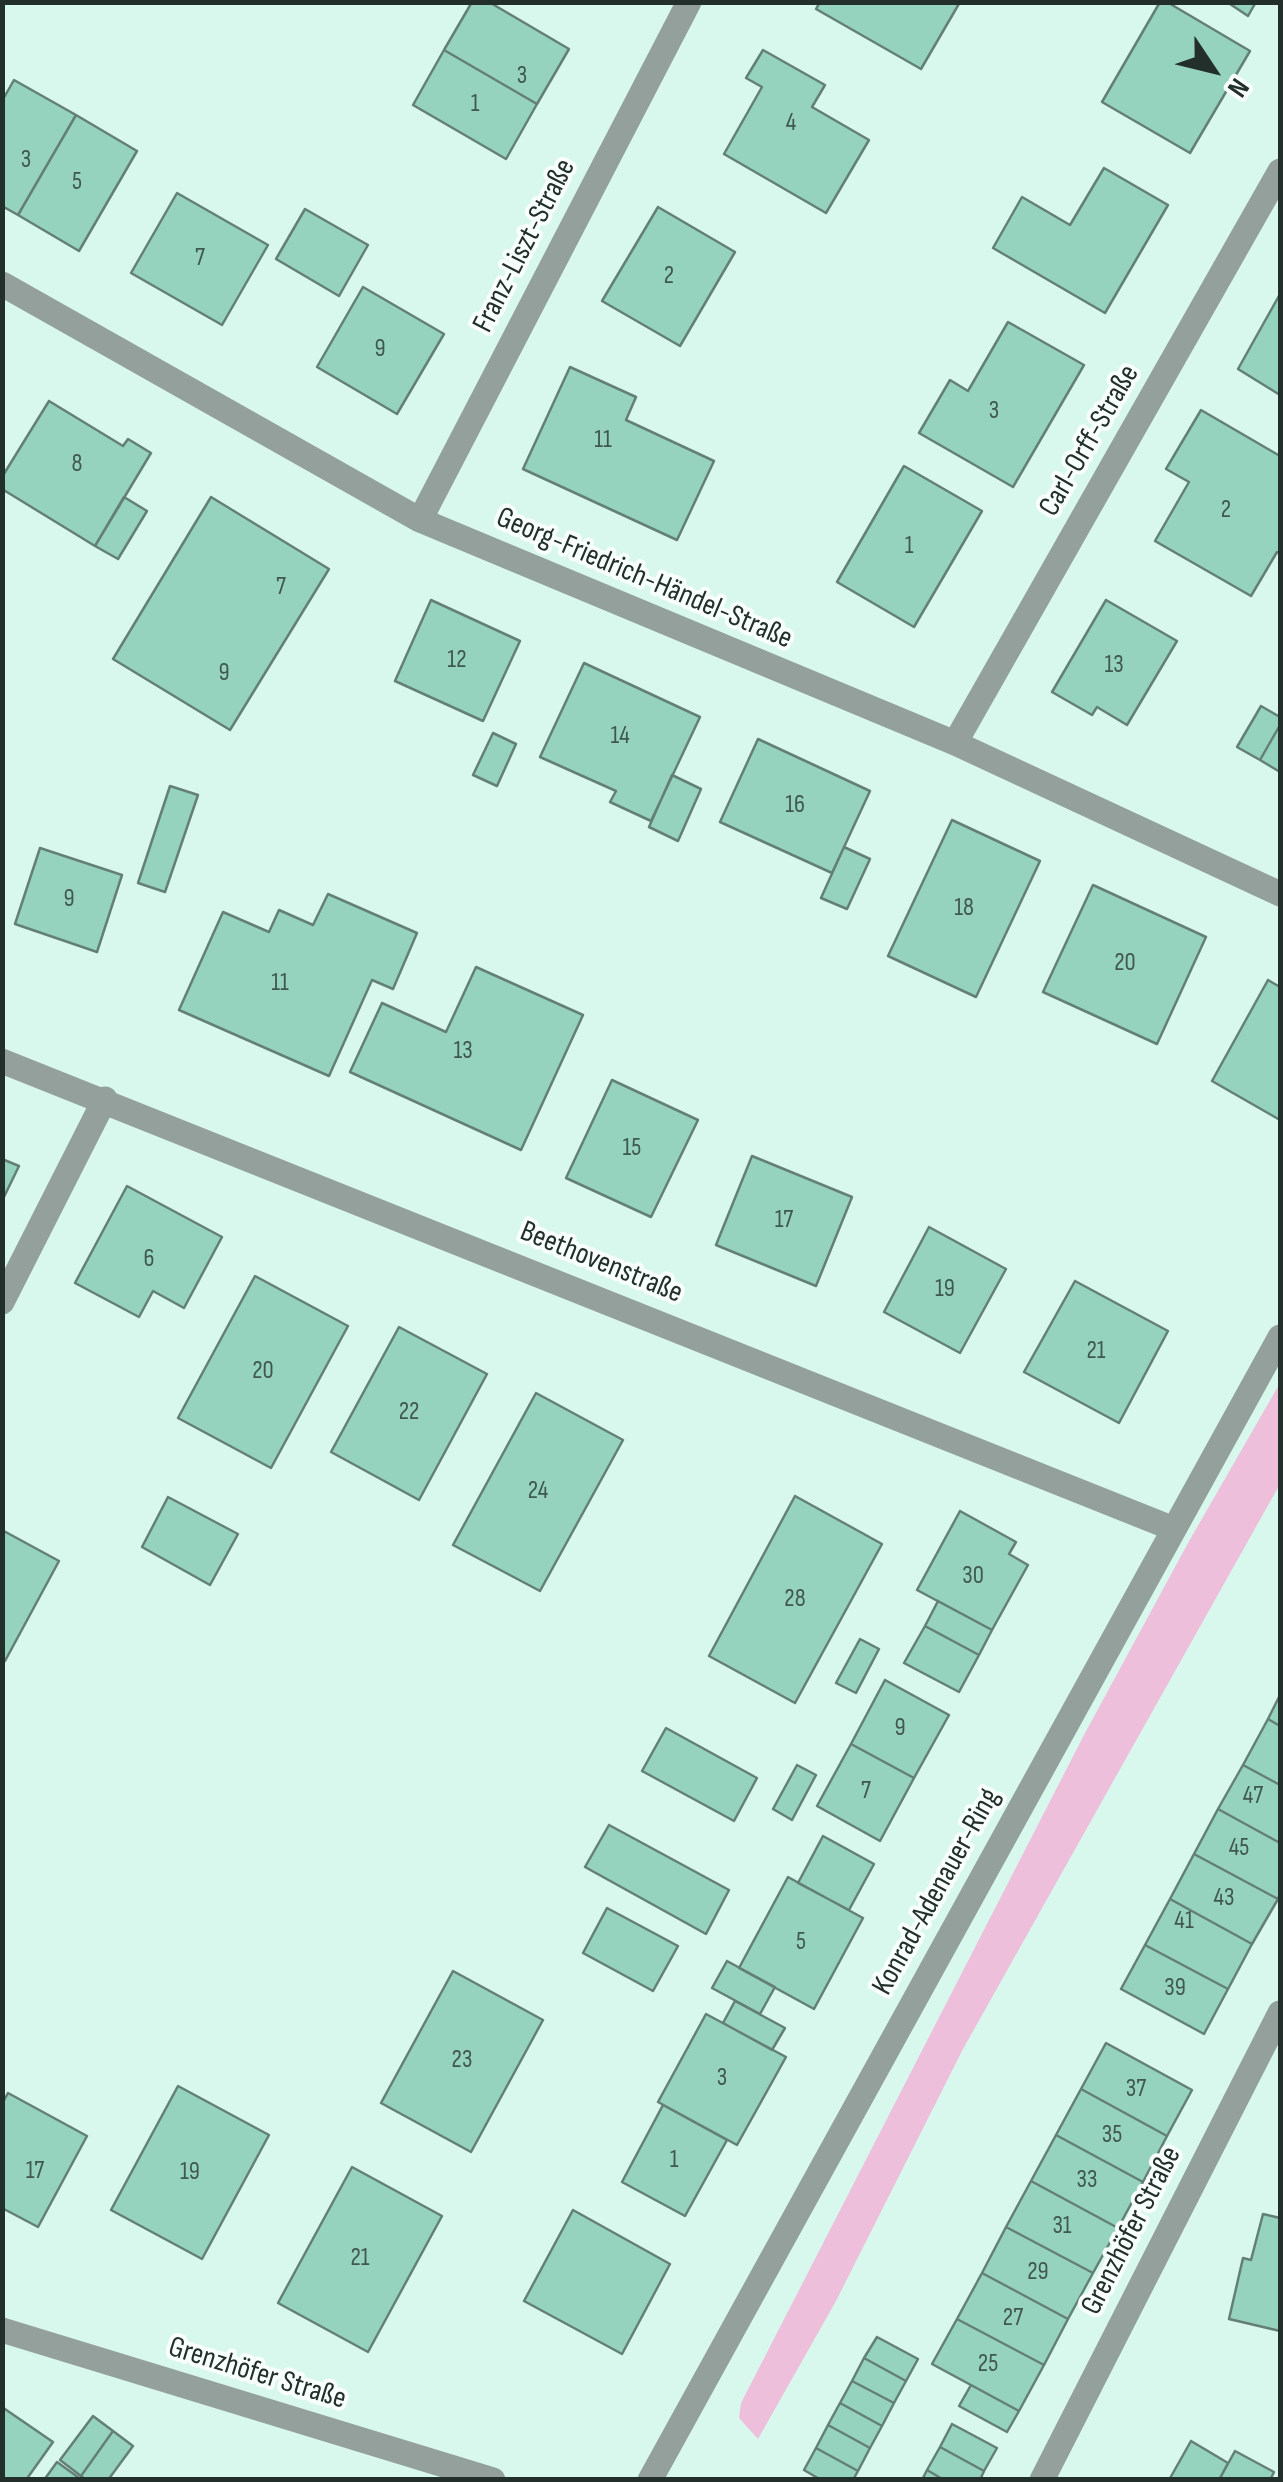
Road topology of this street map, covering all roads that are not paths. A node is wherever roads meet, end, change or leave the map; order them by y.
1 (688, 3) edge
2 (1280, 171) edge
3 (2, 284) edge
4 (420, 520) junction
5 (955, 743) junction
6 (1280, 894) edge
7 (2, 1061) edge
8 (105, 1099) junction
9 (2, 1302) edge
10 (1280, 1337) edge
11 (1174, 1528) junction
12 (1280, 2013) edge
13 (2, 2330) edge
14 (493, 2480) edge
15 (650, 2480) edge
16 (1042, 2480) edge

1 - 4 street, Franz-Liszt-Straße
2 - 5 street, Carl-Orff-Straße
3 - 4 street, Georg-Friedrich-Händel-Straße
4 - 5 street, Georg-Friedrich-Händel-Straße
5 - 6 street, Georg-Friedrich-Händel-Straße
7 - 8 street, Beethovenstraße
8 - 9 street
8 - 11 street, Beethovenstraße
10 - 11 street, Konrad-Adenauer-Ring
11 - 15 street, Konrad-Adenauer-Ring
12 - 16 street, Grenzhöfer Straße
13 - 14 street, Grenzhöfer Straße

